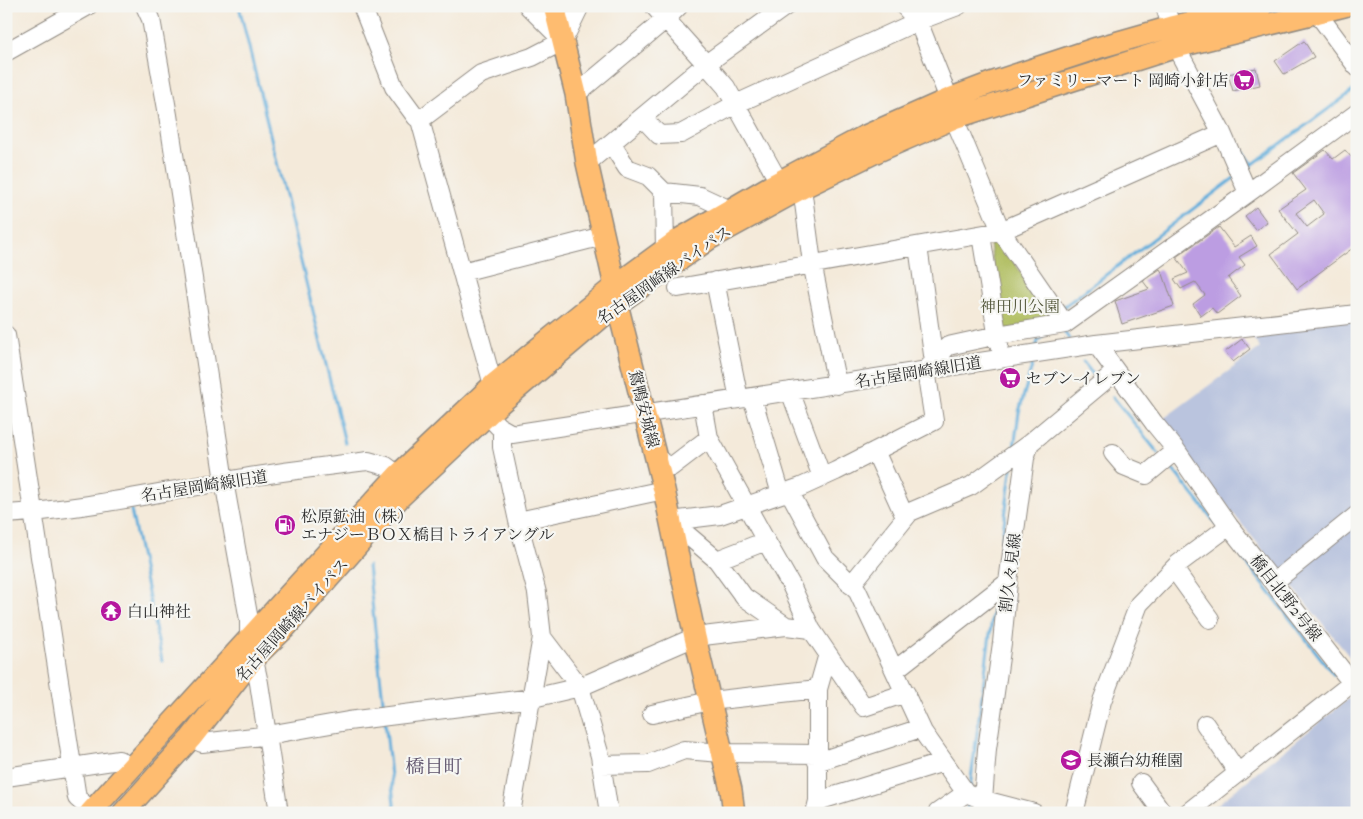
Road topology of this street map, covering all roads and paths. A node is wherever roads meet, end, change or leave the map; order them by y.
1 (88, 6) edge
2 (145, 6) edge
3 (362, 6) edge
4 (528, 6) edge
5 (554, 6) edge
6 (580, 6) edge
7 (654, 6) edge
8 (679, 6) edge
9 (786, 6) edge
10 (904, 6) edge
11 (958, 6) edge
12 (1165, 6) edge
13 (1262, 6) edge
14 (1344, 6) edge
15 (1314, 9) edge
16 (666, 20) junction
17 (918, 21) junction
18 (1174, 37) junction
19 (563, 40) junction
20 (6, 52) edge
21 (706, 64) junction
22 (1357, 67) edge
23 (576, 94) junction
24 (736, 104) junction
25 (951, 108) junction
26 (1357, 113) edge
27 (643, 118) junction
28 (420, 120) junction
29 (1222, 133) junction
30 (611, 143) junction
31 (587, 163) junction
32 (779, 182) junction
33 (802, 188) junction
34 (664, 192) junction
35 (1248, 193) junction
36 (730, 210) junction
37 (1001, 231) junction
38 (981, 235) junction
39 (603, 236) junction
40 (918, 246) junction
41 (665, 250) junction
42 (812, 263) junction
43 (462, 272) junction
44 (715, 281) junction
45 (678, 288) dead end
46 (616, 295) junction
47 (1357, 314) edge
48 (1065, 324) junction
49 (6, 335) edge
50 (998, 335) junction
51 (1096, 344) junction
52 (1002, 360) junction
53 (930, 366) junction
54 (1115, 372) junction
55 (493, 385) junction
56 (837, 385) junction
57 (790, 391) junction
58 (745, 398) junction
59 (703, 404) junction
60 (645, 414) junction
61 (495, 422) junction
62 (709, 438) junction
63 (1030, 444) junction
64 (1176, 450) junction
65 (875, 451) junction
66 (656, 458) junction
67 (1115, 460) dead end
68 (398, 475) junction
69 (822, 478) junction
70 (224, 481) junction
71 (664, 490) junction
72 (785, 492) junction
73 (747, 506) junction
74 (33, 512) junction
75 (6, 514) edge
76 (1357, 515) edge
77 (905, 517) junction
78 (518, 521) junction
79 (671, 521) junction
80 (1229, 526) junction
81 (766, 541) junction
82 (717, 560) junction
83 (1174, 569) junction
84 (1008, 582) junction
85 (1274, 582) junction
86 (851, 585) junction
87 (1210, 619) dead end
88 (786, 626) junction
89 (811, 629) junction
90 (695, 637) junction
91 (249, 638) junction
92 (542, 638) junction
93 (828, 654) junction
94 (253, 659) junction
95 (894, 670) junction
96 (580, 687) junction
97 (818, 689) junction
98 (906, 694) junction
99 (533, 698) junction
100 (710, 701) junction
101 (652, 714) dead end
102 (1205, 724) dead end
103 (922, 728) junction
104 (267, 735) junction
105 (191, 738) junction
106 (722, 753) junction
107 (817, 758) junction
108 (944, 762) junction
109 (601, 765) junction
110 (72, 767) junction
111 (131, 768) junction
112 (1238, 773) junction
113 (6, 777) edge
114 (1141, 783) dead end
115 (966, 793) junction
116 (816, 807) edge
117 (983, 807) edge
118 (91, 812) edge
119 (123, 813) edge
120 (280, 813) edge
121 (511, 813) edge
122 (609, 813) edge
123 (734, 813) edge
124 (937, 813) edge
125 (1034, 813) edge
126 (1074, 813) edge
127 (1163, 813) edge
128 (1187, 813) edge

1 - 20 street
2 - 70 street
3 - 28 street
4 - 19 street
5 - 19 main road, 鴛鴨安城線
6 - 19 street
7 - 16 street
8 - 16 street
9 - 21 street
10 - 17 street
11 - 17 street
12 - 18 street
13 - 18 main road, 名古屋岡崎線バイパス
14 - 15 main road, 名古屋岡崎線バイパス
15 - 18 main road, 名古屋岡崎線バイパス
15 - 22 street
16 - 21 street
16 - 23 street
17 - 24 street
17 - 25 street
18 - 25 main road, 名古屋岡崎線バイパス
18 - 29 street
19 - 23 main road, 鴛鴨安城線
19 - 28 street
21 - 24 street
21 - 27 street
23 - 31 main road, 鴛鴨安城線
24 - 27 street
24 - 32 street
25 - 32 main road, 名古屋岡崎線バイパス
25 - 33 main road, 名古屋岡崎線バイパス
25 - 37 street
26 - 35 street
27 - 30 street
28 - 43 street
29 - 35 street
29 - 37 street
30 - 31 street
30 - 34 street
31 - 39 main road, 鴛鴨安城線
32 - 36 main road, 名古屋岡崎線バイパス
33 - 42 street
33 - 46 main road, 名古屋岡崎線バイパス
34 - 36 street
34 - 41 street
35 - 48 street
36 - 41 main road, 名古屋岡崎線バイパス
37 - 38 street
37 - 48 street
38 - 40 street
38 - 50 street
39 - 43 street
39 - 46 main road, 鴛鴨安城線
40 - 42 street
40 - 53 street
41 - 46 main road, 名古屋岡崎線バイパス
42 - 44 street
42 - 56 street
43 - 55 street
44 - 45 street
44 - 58 street
46 - 55 main road, 名古屋岡崎線バイパス
46 - 60 main road, 鴛鴨安城線
46 - 61 main road, 名古屋岡崎線バイパス
47 - 51 street, 名古屋岡崎線旧道
48 - 50 street
49 - 74 street
50 - 52 street
50 - 53 street
51 - 52 street, 名古屋岡崎線旧道
51 - 54 street, 橋目北野2号線
52 - 53 street, 名古屋岡崎線旧道
53 - 56 street, 名古屋岡崎線旧道
53 - 65 street
54 - 63 street
54 - 64 street, 橋目北野2号線
55 - 68 main road, 名古屋岡崎線バイパス
56 - 57 street, 名古屋岡崎線旧道
57 - 58 street, 名古屋岡崎線旧道
57 - 69 street
58 - 59 street, 名古屋岡崎線旧道
58 - 72 street
59 - 60 street, 名古屋岡崎線旧道
59 - 62 street
60 - 61 street, 名古屋岡崎線旧道
60 - 66 main road, 鴛鴨安城線
61 - 78 street
61 - 94 main road, 名古屋岡崎線バイパス
62 - 66 street
62 - 73 street
63 - 77 street
63 - 84 street, 割久々見線
64 - 67 street
64 - 80 street, 橋目北野2号線
65 - 69 street
65 - 77 street
66 - 71 main road, 鴛鴨安城線
68 - 70 street, 名古屋岡崎線旧道
68 - 91 main road, 名古屋岡崎線バイパス
69 - 72 street
70 - 74 street, 名古屋岡崎線旧道
70 - 91 street
71 - 78 street
71 - 79 main road, 鴛鴨安城線
72 - 73 street
72 - 86 street
73 - 79 street
73 - 81 street
74 - 75 street, 名古屋岡崎線旧道
74 - 110 street
76 - 85 street
77 - 86 street
78 - 92 street
79 - 82 street
79 - 90 main road, 鴛鴨安城線
80 - 83 street
80 - 85 street, 橋目北野2号線
81 - 82 street
81 - 89 street
82 - 88 street
83 - 87 street
83 - 126 street
84 - 95 street
84 - 117 street, 割久々見線
85 - 112 street, 橋目北野2号線
86 - 95 street
88 - 89 street
88 - 90 street
89 - 93 street
90 - 96 street
90 - 100 main road, 鴛鴨安城線
91 - 94 street
91 - 111 main road, 名古屋岡崎線バイパス
92 - 96 street
92 - 99 street
93 - 97 street
93 - 98 street
94 - 104 street
94 - 105 main road, 名古屋岡崎線バイパス
95 - 98 street
96 - 99 street
96 - 109 street
97 - 100 street
97 - 107 street
98 - 103 street
99 - 104 street
99 - 121 street
100 - 101 street
100 - 106 main road, 鴛鴨安城線
102 - 112 street
103 - 107 street
103 - 108 street
104 - 105 street
104 - 120 street
105 - 119 main road, 名古屋岡崎線バイパス
106 - 107 street
106 - 109 street
106 - 123 main road, 鴛鴨安城線
107 - 116 street
108 - 115 street
108 - 116 street
109 - 122 street
110 - 111 street
110 - 113 street
110 - 118 street
111 - 118 main road, 名古屋岡崎線バイパス
112 - 128 street, 橋目北野2号線
114 - 127 street
115 - 117 street
115 - 124 street
117 - 125 street

